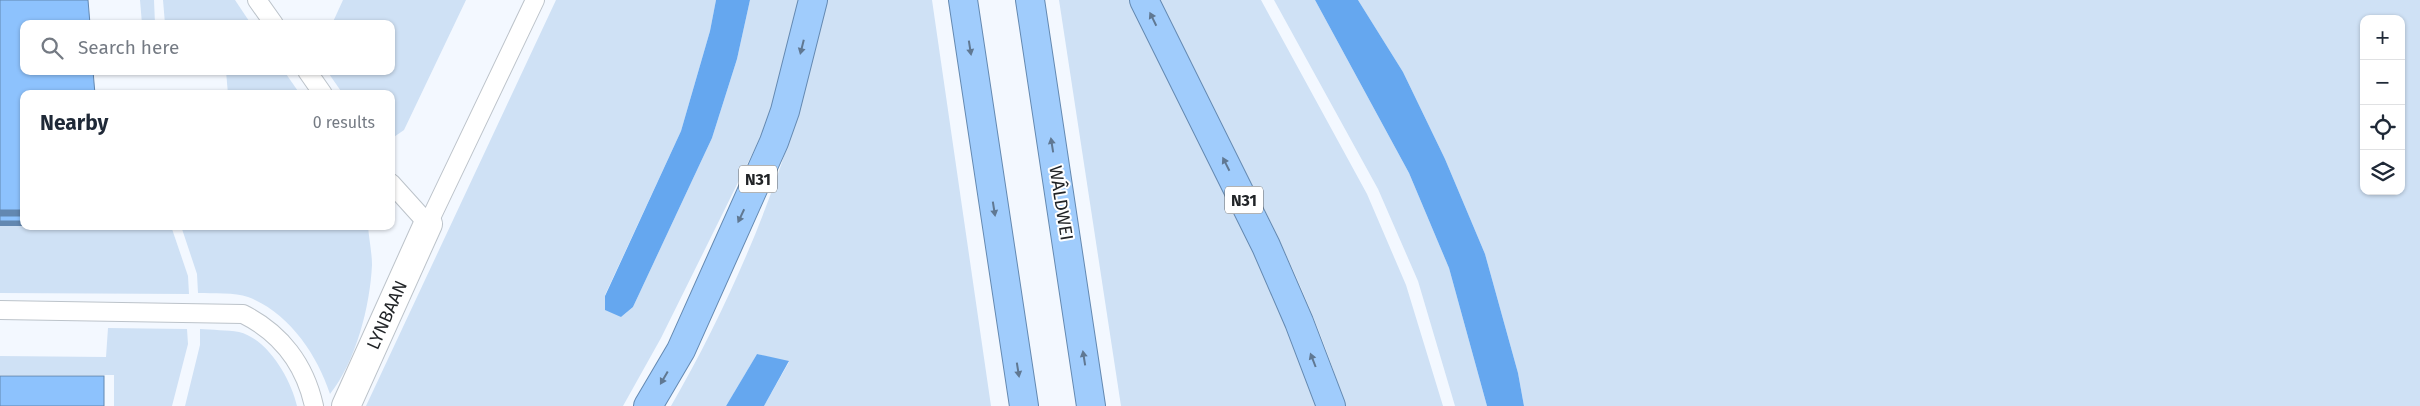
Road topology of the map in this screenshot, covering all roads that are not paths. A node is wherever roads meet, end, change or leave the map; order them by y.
1 (257, 0) edge
2 (534, 0) edge
3 (814, 0) edge
4 (963, 0) edge
5 (1030, 0) edge
6 (1144, 0) edge
7 (271, 20) edge
8 (310, 75) edge
9 (320, 90) edge
10 (395, 187) edge
11 (428, 224) junction
12 (0, 310) edge
13 (314, 406) edge
14 (346, 406) edge
15 (648, 406) edge
16 (1024, 406) edge
17 (1091, 406) edge
18 (1330, 406) edge

1 - 7 lane
2 - 11 lane
3 -> 15 highway, N31
4 -> 16 highway
17 -> 5 highway, WÂLDWEI
18 -> 6 highway, N31
8 - 9 lane
10 - 11 lane
11 - 14 street, LYNBAAN
12 - 13 lane

